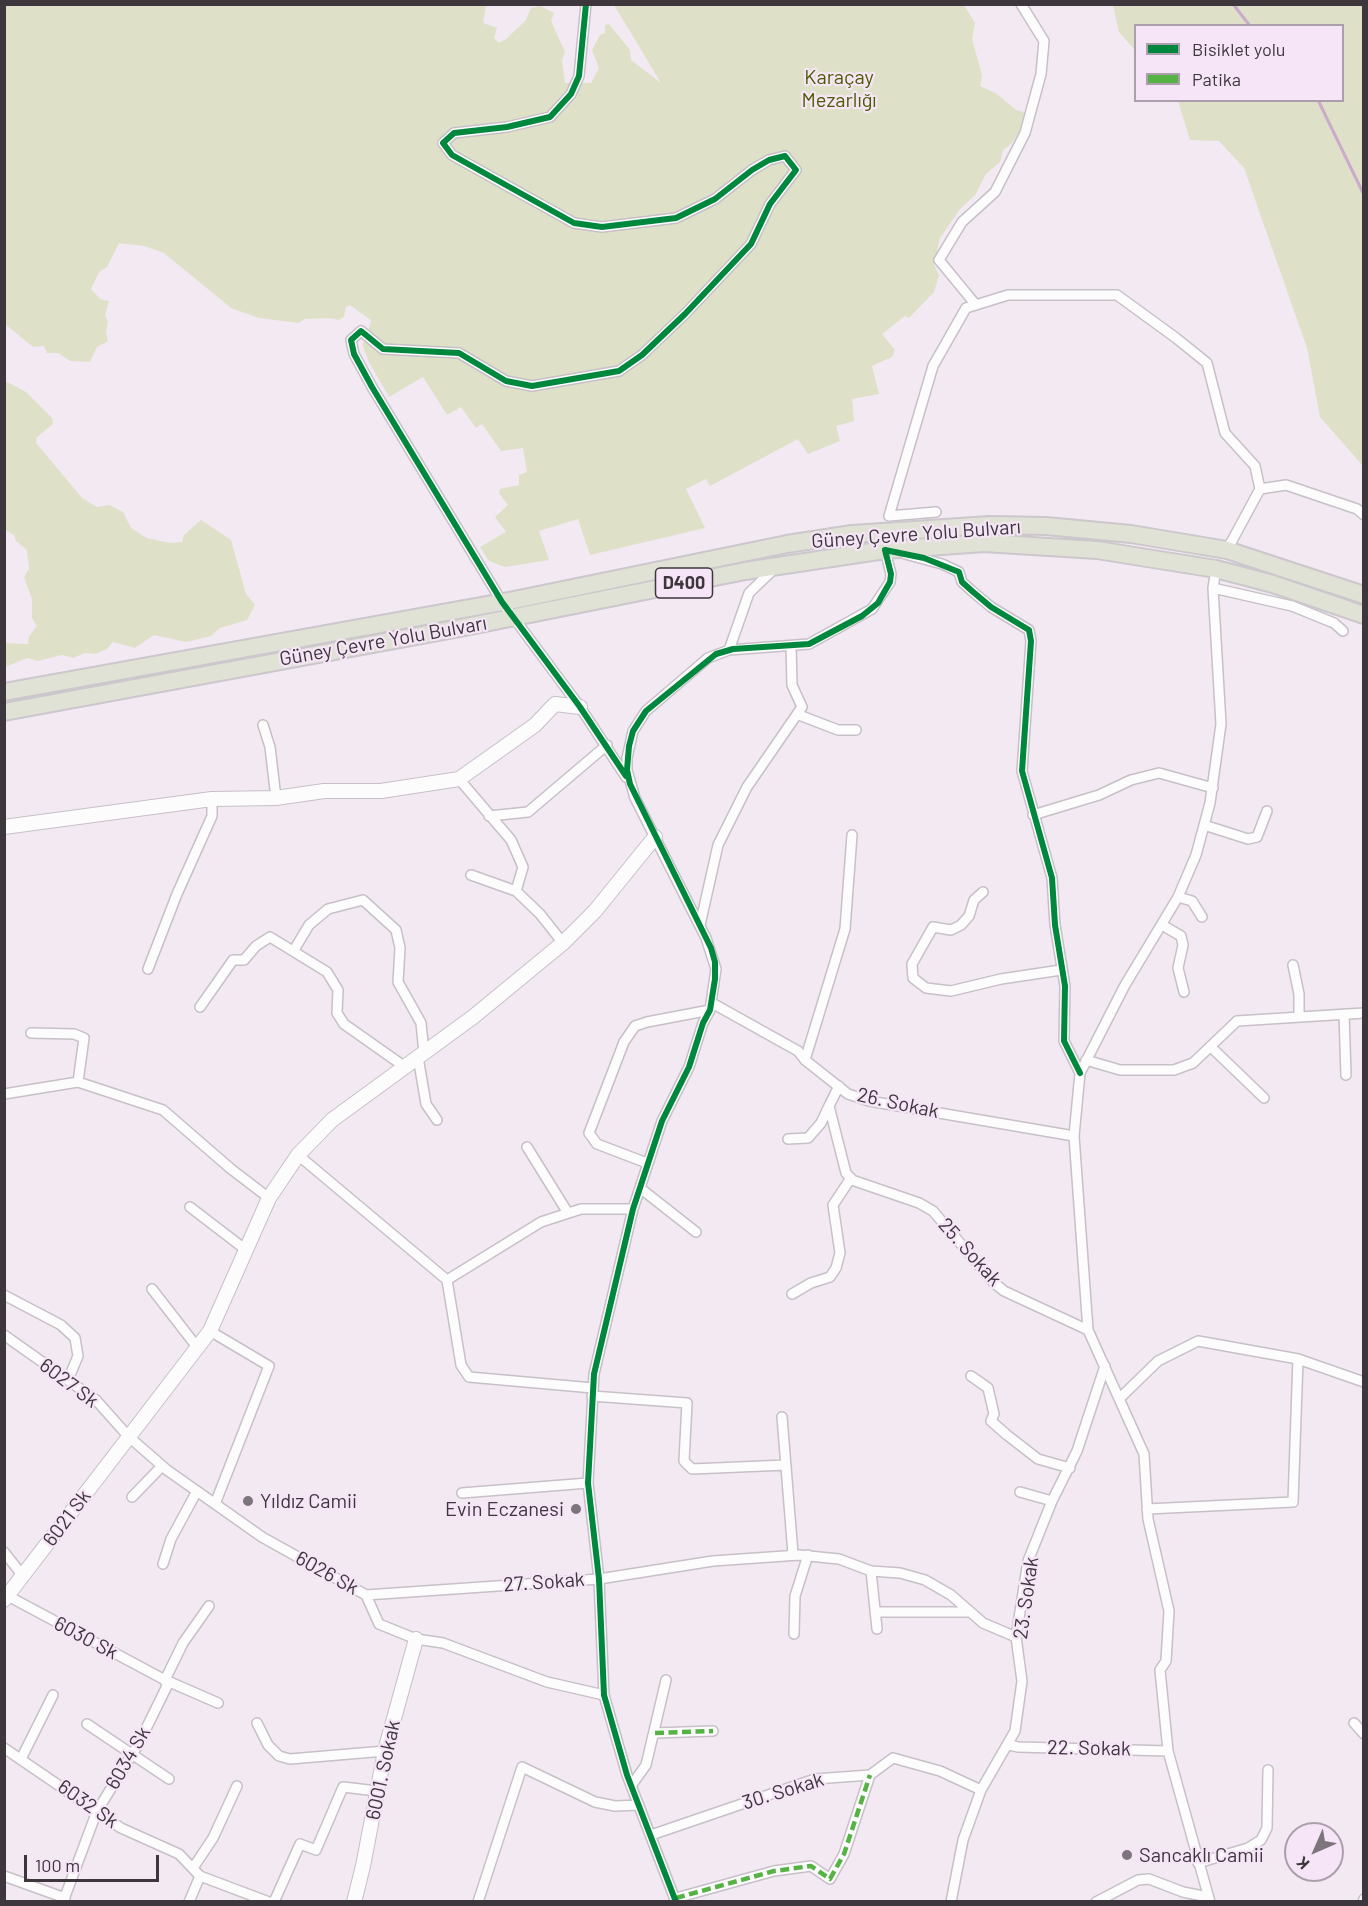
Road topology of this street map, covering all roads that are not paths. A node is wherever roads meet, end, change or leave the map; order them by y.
1 (586, 4) edge
2 (1021, 4) edge
3 (976, 305) junction
4 (1260, 489) junction
5 (936, 512) dead end
6 (1364, 515) edge
7 (885, 550) junction
8 (1227, 550) junction
9 (779, 565) junction
10 (1216, 569) junction
11 (1213, 588) junction
12 (1364, 595) edge
13 (502, 602) junction
14 (1364, 615) edge
15 (514, 616) junction
16 (1343, 632) dead end
17 (791, 646) junction
18 (729, 650) junction
19 (4, 692) edge
20 (580, 707) junction
21 (4, 712) edge
22 (799, 716) junction
23 (263, 725) dead end
24 (856, 730) dead end
25 (607, 745) junction
26 (459, 779) junction
27 (630, 784) junction
28 (1214, 788) junction
29 (276, 798) junction
30 (212, 799) junction
31 (1267, 811) dead end
32 (1033, 815) junction
33 (489, 816) junction
34 (1204, 825) junction
35 (4, 827) edge
36 (852, 835) dead end
37 (655, 837) junction
38 (471, 875) dead end
39 (516, 891) junction
40 (983, 891) dead end
41 (1178, 897) junction
42 (1202, 917) dead end
43 (699, 925) junction
44 (1162, 925) junction
45 (563, 943) junction
46 (294, 950) junction
47 (1293, 965) dead end
48 (148, 969) dead end
49 (1061, 970) junction
50 (1184, 992) dead end
51 (200, 1007) dead end
52 (711, 1007) junction
53 (1364, 1013) edge
54 (1344, 1014) junction
55 (1299, 1016) junction
56 (31, 1033) dead end
57 (1211, 1047) junction
58 (421, 1055) junction
59 (805, 1060) junction
60 (1086, 1060) junction
61 (405, 1066) junction
62 (1080, 1073) junction
63 (1346, 1075) dead end
64 (78, 1082) junction
65 (839, 1086) junction
66 (4, 1094) edge
67 (1264, 1098) dead end
68 (829, 1107) junction
69 (438, 1120) dead end
70 (1074, 1136) junction
71 (788, 1139) dead end
72 (527, 1147) dead end
73 (298, 1155) junction
74 (647, 1163) junction
75 (851, 1179) junction
76 (640, 1188) junction
77 (269, 1198) junction
78 (190, 1207) dead end
79 (633, 1209) junction
80 (568, 1213) junction
81 (696, 1232) dead end
82 (246, 1250) junction
83 (447, 1280) junction
84 (152, 1288) dead end
85 (792, 1294) dead end
86 (4, 1295) edge
87 (1088, 1330) junction
88 (210, 1331) junction
89 (4, 1335) edge
90 (197, 1347) junction
91 (1299, 1359) junction
92 (1105, 1366) junction
93 (971, 1376) dead end
94 (68, 1380) junction
95 (1364, 1382) edge
96 (592, 1392) junction
97 (1120, 1398) junction
98 (782, 1417) dead end
99 (128, 1436) junction
100 (786, 1465) junction
101 (162, 1466) junction
102 (1070, 1468) junction
103 (588, 1483) junction
104 (196, 1491) junction
105 (1020, 1492) dead end
106 (462, 1493) dead end
107 (132, 1497) dead end
108 (1052, 1501) junction
109 (215, 1504) junction
110 (1147, 1509) junction
111 (4, 1552) edge
112 (793, 1554) junction
113 (808, 1555) junction
114 (163, 1564) dead end
115 (871, 1571) junction
116 (24, 1576) junction
117 (599, 1579) junction
118 (366, 1595) junction
119 (6, 1598) edge
120 (209, 1606) dead end
121 (875, 1612) junction
122 (968, 1612) junction
123 (876, 1629) dead end
124 (794, 1634) dead end
125 (1016, 1638) junction
126 (416, 1639) junction
127 (666, 1680) dead end
128 (166, 1683) junction
129 (53, 1695) dead end
130 (604, 1695) junction
131 (218, 1703) dead end
132 (257, 1723) dead end
133 (1354, 1723) dead end
134 (87, 1725) dead end
135 (713, 1731) dead end
136 (655, 1733) junction
137 (1364, 1734) edge
138 (1009, 1745) junction
139 (4, 1748) edge
140 (385, 1750) junction
141 (1168, 1751) junction
142 (132, 1754) junction
143 (21, 1759) junction
144 (1268, 1770) dead end
145 (870, 1774) junction
146 (169, 1779) dead end
147 (237, 1786) dead end
148 (631, 1786) junction
149 (981, 1790) junction
150 (377, 1791) junction
151 (639, 1805) junction
152 (97, 1811) junction
153 (651, 1835) junction
154 (1198, 1863) junction
155 (193, 1868) junction
156 (4, 1876) edge
157 (201, 1876) junction
158 (1209, 1899) edge
159 (64, 1900) edge
160 (676, 1900) edge
161 (189, 1902) edge
162 (269, 1902) edge
163 (273, 1902) edge
164 (354, 1902) edge
165 (478, 1902) edge
166 (951, 1902) edge
167 (1096, 1902) edge

1 - 13 street
2 - 3 street
3 - 4 street
3 - 5 street
4 - 6 street
4 - 8 street
7 - 9 highway, Güney Çevre Yolu Bulvarı / D400
7 - 10 highway, Güney Çevre Yolu Bulvarı / D400
7 - 17 street
7 - 32 street
8 - 12 highway, Güney Çevre Yolu Bulvarı / D400
8 - 13 highway, Güney Çevre Yolu Bulvarı / D400
9 - 15 highway, Güney Çevre Yolu Bulvarı / D400
9 - 18 street
10 - 11 street
10 - 14 highway, Güney Çevre Yolu Bulvarı / D400
11 - 16 street
11 - 28 street
13 - 15 street
13 - 19 highway, Güney Çevre Yolu Bulvarı / D400
15 - 20 street
15 - 21 highway, Güney Çevre Yolu Bulvarı / D400
17 - 18 street
17 - 22 street
18 - 27 street
20 - 25 street
20 - 26 street
22 - 24 street
22 - 43 street
23 - 29 street
25 - 27 street
25 - 33 street
26 - 29 street
26 - 33 street
27 - 37 street
28 - 32 street
28 - 34 street
29 - 30 street
30 - 35 street
30 - 48 street
31 - 34 street
32 - 49 street
33 - 39 street
34 - 41 street
36 - 59 street
37 - 43 street
37 - 45 street, 6021 Sk
38 - 39 street
39 - 45 street
40 - 49 street
41 - 42 street
41 - 44 street
43 - 52 street
44 - 50 street
44 - 60 street
45 - 58 street, 6021 Sk
46 - 51 street
46 - 58 street
46 - 61 street
47 - 55 street
49 - 62 street
52 - 59 street, 26. Sokak
52 - 74 street
52 - 74 street
53 - 54 street
54 - 55 street
54 - 63 street
55 - 57 street
56 - 64 street
57 - 60 street
57 - 67 street
58 - 61 street, 6021 Sk
58 - 69 street
59 - 65 street, 26. Sokak
60 - 62 street
61 - 73 street, 6021 Sk
62 - 70 street
64 - 66 street
64 - 77 street
65 - 68 street
65 - 70 street, 26. Sokak
68 - 71 street
68 - 75 street
70 - 87 street
72 - 80 street
73 - 77 street, 6021 Sk
73 - 83 street
74 - 76 street
75 - 85 street
75 - 87 street, 25. Sokak
76 - 79 street
76 - 81 street
77 - 82 street, 6021 Sk
78 - 82 street
79 - 80 street
79 - 96 street
80 - 83 street
82 - 88 street, 6021 Sk
83 - 96 street
84 - 90 street
86 - 94 street
87 - 92 street
88 - 90 street, 6021 Sk
88 - 109 street
89 - 94 street, 6027 Sk
90 - 99 street, 6021 Sk
91 - 95 street
91 - 97 street
91 - 110 street
92 - 97 street
92 - 102 street, 23. Sokak
93 - 102 street
94 - 99 street, 6027 Sk
96 - 100 street
96 - 103 street
97 - 110 street
98 - 100 street
99 - 101 street, 6026 Sk
99 - 116 street, 6021 Sk
100 - 112 street
101 - 104 street, 6026 Sk
101 - 107 street
102 - 108 street, 23. Sokak
103 - 106 street
103 - 117 street
104 - 109 street, 6026 Sk
104 - 114 street
105 - 108 street
108 - 125 street, 23. Sokak
109 - 118 street, 6026 Sk
110 - 141 street
111 - 116 street
112 - 113 street, 27. Sokak
112 - 117 street, 27. Sokak
113 - 115 street, 27. Sokak
113 - 124 street
115 - 121 street
115 - 122 street, 27. Sokak
116 - 119 street, 6021 Sk
117 - 118 street, 27. Sokak
117 - 130 street
118 - 126 street, 6026 Sk
119 - 128 street, 6030 Sk
120 - 128 street, 6034 Sk
121 - 122 street
121 - 123 street
122 - 125 street, 27. Sokak
125 - 138 street, 23. Sokak
126 - 130 street, 6026 Sk
126 - 140 street, 6001. Sokak
127 - 136 street
128 - 131 street, 6030 Sk
128 - 142 street, 6034 Sk
129 - 143 street
130 - 148 street
132 - 140 street
133 - 137 street
134 - 142 street
135 - 136 street
136 - 148 street
138 - 141 street, 22. Sokak
138 - 149 street, 23. Sokak
139 - 143 street, 6032 Sk
140 - 150 street, 6001. Sokak
141 - 154 street
142 - 146 street
142 - 152 street, 6034 Sk
143 - 152 street, 6032 Sk
144 - 154 street
145 - 149 street, 30. Sokak
145 - 153 street, 30. Sokak
145 - 160 street
147 - 155 street
148 - 151 street
149 - 166 street, 23. Sokak
150 - 163 street
150 - 164 street, 6001. Sokak
151 - 153 street
151 - 165 street
152 - 155 street, 6032 Sk
152 - 159 street, 6034 Sk
153 - 160 street
154 - 158 street
155 - 157 street, 6032 Sk
156 - 159 street
157 - 161 street
157 - 162 street, 6032 Sk
158 - 167 street

